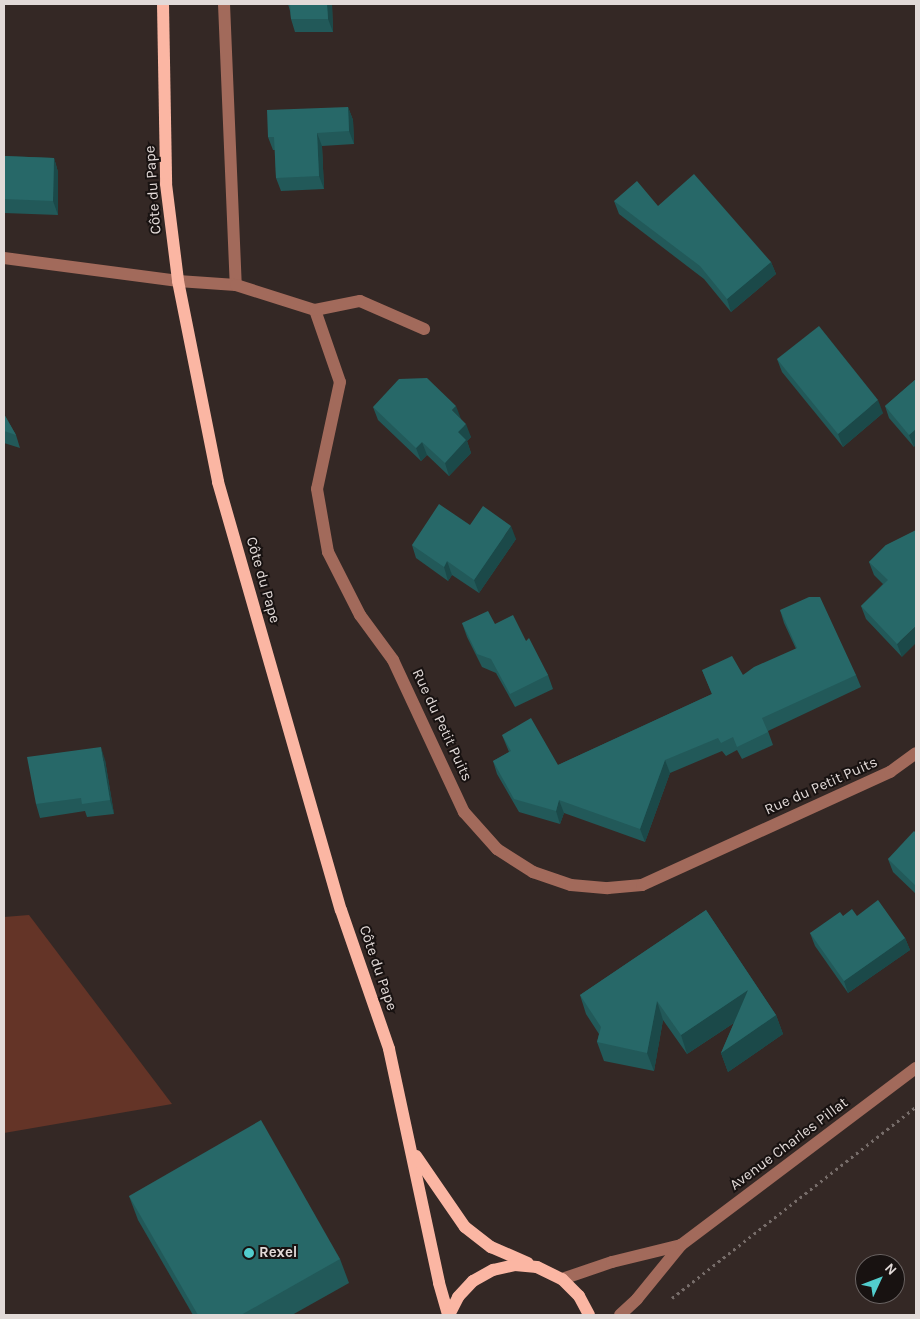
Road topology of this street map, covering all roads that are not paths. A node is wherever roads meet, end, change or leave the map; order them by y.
1 (163, 4) edge
2 (224, 4) edge
3 (4, 258) edge
4 (178, 282) junction
5 (236, 285) junction
6 (315, 310) junction
7 (424, 329) dead end
8 (916, 753) edge
9 (916, 1068) edge
10 (412, 1151) junction
11 (681, 1245) junction
12 (537, 1267) junction
13 (562, 1279) junction
14 (448, 1315) edge
15 (589, 1315) edge
16 (620, 1315) edge

1 - 4 main road, Côte du Pape
2 - 5 street
3 - 4 street
4 - 5 street
4 - 10 main road, Côte du Pape
5 - 6 street
6 - 7 street
6 - 8 street, Rue du Petit Puits
9 - 11 street, Avenue Charles Pillat
10 - 12 main road, Côte du Pape
10 - 14 main road, Côte du Pape
11 - 13 street, Avenue Charles Pillat
11 - 16 street, Avenue Charles Pillat
12 - 13 main road, Côte du Pape
12 - 14 main road
13 - 15 main road

